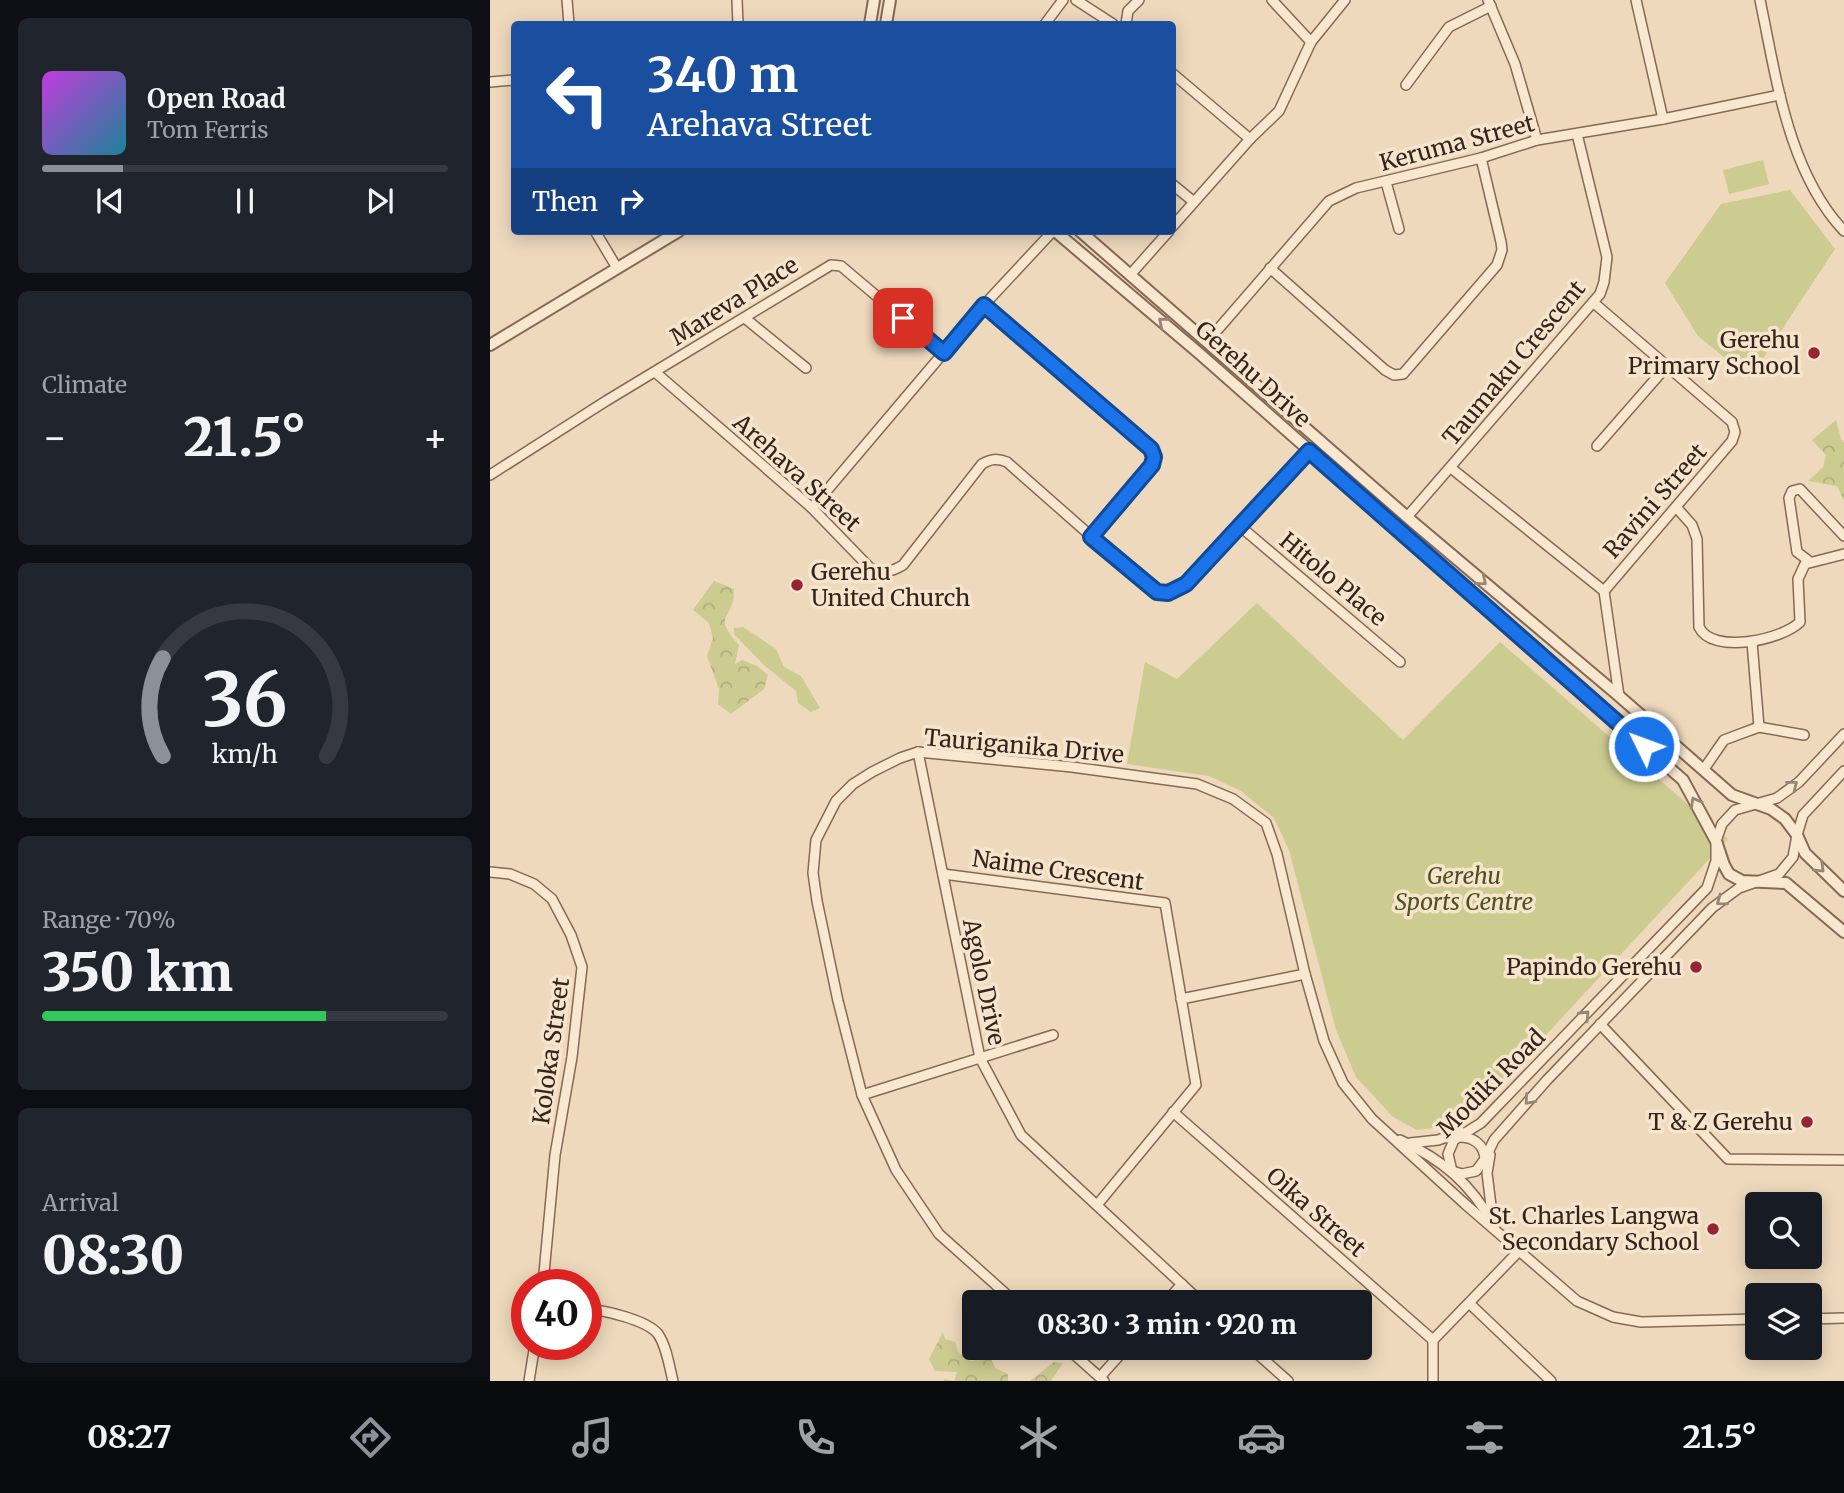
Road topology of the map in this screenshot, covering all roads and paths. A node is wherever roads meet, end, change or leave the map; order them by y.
1 (567, 0) edge
2 (737, 0) edge
3 (874, 0) edge
4 (890, 0) edge
5 (1063, 0) edge
6 (1076, 0) edge
7 (1139, 0) edge
8 (1272, 0) edge
9 (1345, 0) edge
10 (1636, 0) edge
11 (1760, 0) edge
12 (1490, 3) edge
13 (569, 21) edge
14 (738, 21) edge
15 (870, 21) edge
16 (886, 21) edge
17 (1047, 21) edge
18 (1108, 21) edge
19 (1126, 21) edge
20 (1311, 41) junction
21 (1176, 76) edge
22 (511, 80) edge
23 (490, 82) edge
24 (1406, 85) dead end
25 (1780, 94) junction
26 (1663, 119) junction
27 (1577, 134) junction
28 (1251, 139) junction
29 (1537, 140) junction
30 (1482, 158) junction
31 (1386, 182) junction
32 (1176, 187) edge
33 (1194, 202) junction
34 (1176, 222) edge
35 (1399, 229) dead end
36 (1844, 231) edge
37 (598, 235) edge
38 (672, 235) edge
39 (1050, 235) edge
40 (1059, 235) edge
41 (1085, 235) edge
42 (1165, 235) edge
43 (617, 268) junction
44 (1270, 268) junction
45 (1130, 275) junction
46 (1594, 303) junction
47 (984, 305) junction
48 (746, 318) junction
49 (1207, 342) junction
50 (490, 345) edge
51 (944, 353) junction
52 (1666, 367) junction
53 (806, 368) dead end
54 (655, 372) junction
55 (1597, 446) dead end
56 (1309, 451) junction
57 (1451, 468) junction
58 (490, 475) edge
59 (1676, 507) junction
60 (812, 508) junction
61 (1407, 517) junction
62 (1241, 527) junction
63 (1844, 536) edge
64 (1091, 537) junction
65 (1844, 555) edge
66 (1809, 561) junction
67 (1604, 591) junction
68 (1752, 642) junction
69 (1400, 662) dead end
70 (1619, 696) junction
71 (1759, 727) junction
72 (1844, 734) edge
73 (1804, 735) dead end
74 (918, 752) junction
75 (1704, 769) junction
76 (1844, 771) edge
77 (1755, 804) junction
78 (1797, 835) junction
79 (1716, 841) junction
80 (490, 872) edge
81 (943, 874) junction
82 (1756, 882) junction
83 (1844, 891) edge
84 (1844, 932) edge
85 (1305, 974) junction
86 (1181, 999) junction
87 (1600, 1024) junction
88 (1053, 1035) dead end
89 (979, 1058) junction
90 (862, 1095) junction
91 (1174, 1112) junction
92 (1468, 1130) junction
93 (1392, 1136) junction
94 (1459, 1137) junction
95 (1494, 1140) junction
96 (1485, 1159) junction
97 (1844, 1160) edge
98 (1452, 1171) junction
99 (1097, 1205) junction
100 (1496, 1229) junction
101 (1519, 1251) junction
102 (544, 1269) edge
103 (1182, 1284) junction
104 (1002, 1290) edge
105 (1177, 1290) edge
106 (1189, 1290) edge
107 (1469, 1303) junction
108 (602, 1313) edge
109 (1844, 1318) edge
110 (1745, 1319) edge
111 (1822, 1319) edge
112 (1433, 1340) junction
113 (532, 1360) edge
114 (1081, 1360) edge
115 (1116, 1360) edge
116 (1264, 1360) edge
117 (1102, 1379) edge
118 (529, 1381) edge
119 (673, 1381) edge
120 (1288, 1381) edge
121 (1433, 1381) edge
122 (1550, 1381) edge

1 - 13 street
2 - 14 street
3 - 15 street
4 - 16 street
5 - 17 street
6 - 18 street
7 - 19 street
8 - 20 street
9 - 20 street
10 - 26 street
11 - 25 street
12 - 24 street
12 - 29 street
20 - 28 street
21 - 28 street
22 - 23 street
25 - 26 street, Keruma Street
25 - 36 street
26 - 27 street, Keruma Street
27 - 29 street, Keruma Street
27 - 46 street, Taumaku Crescent
28 - 33 street
29 - 30 street, Keruma Street
30 - 31 street, Keruma Street
30 - 44 street
31 - 35 street
31 - 44 street, Keruma Street
32 - 33 street
33 - 34 street
37 - 43 street
38 - 43 street
39 - 47 street
56 -> 40 street, Gerehu Drive
41 - 45 street, Gerehu Drive
42 - 45 street
43 - 50 street
44 - 49 street, Keruma Street
45 - 49 street, Gerehu Drive
46 - 52 street, Ravini Street
46 - 57 street, Taumaku Crescent
47 - 51 street
47 - 64 street
48 - 51 street, Mareva Place
48 - 53 street
48 - 54 street, Mareva Place
49 - 61 street, Gerehu Drive
51 - 60 street
52 - 55 street
52 - 59 street, Ravini Street
54 - 58 street, Mareva Place
54 - 60 street, Arehava Street
56 - 62 street, Arehava Street
79 -> 56 street, Gerehu Drive
57 - 61 street, Taumaku Crescent
57 - 67 street, Ravini Street
59 - 67 street, Ravini Street
59 - 68 street
60 - 64 street, Arehava Street
61 -> 70 street, Gerehu Drive
62 - 64 street, Arehava Street
62 - 69 street, Hitolo Place
63 - 66 street
65 - 66 street
66 - 68 street
67 - 70 street
68 - 71 street
70 - 75 street, Gerehu Drive
71 - 73 street
71 - 75 street
77 -> 72 street, Modiki Road
74 - 81 street, Agolo Drive
74 - 85 street, Tauriganika Drive
74 - 90 street, Tauriganika Drive
75 - 77 street, Gerehu Drive
76 - 78 street, Modiki Road
77 - 78 street, Gerehu Drive
77 - 79 street, Modiki Road
78 - 82 street, Modiki Road
78 -> 83 street, Gerehu Drive
79 - 82 street, Gerehu Drive
92 -> 79 street, Modiki Road
80 - 102 street, Koloka Street
81 - 86 street, Naime Crescent
81 - 89 street, Agolo Drive
82 - 84 street, Gerehu Drive
82 -> 87 street, Modiki Road
85 - 86 street
85 - 93 street, Tauriganika Drive
86 - 91 street, Naime Crescent
87 -> 95 street, Modiki Road
87 - 97 street
88 - 89 street
89 - 90 street
89 - 99 street, Agolo Drive
90 - 104 street, Tauriganika Drive
91 - 99 street, Naime Crescent
91 - 112 street, Oika Street
92 - 93 street
92 - 94 street, Modiki Road
93 - 98 street, Tauriganika Drive
93 - 100 street, Tauriganika Drive
94 - 96 street
94 - 98 street, Modiki Road
95 - 96 street, Modiki Road
95 - 100 street
96 - 98 street, Modiki Road
98 - 100 street, Tauriganika Drive
99 - 103 street, Agolo Drive
100 - 101 street, Tauriganika Drive
101 - 107 street
101 - 110 street, Tauriganika Drive
103 - 105 street
103 - 106 street, Agolo Drive
107 - 112 street
107 - 122 street
108 - 119 street
109 - 111 street
112 - 121 street
113 - 118 street
114 - 117 street
115 - 117 street
116 - 120 street

